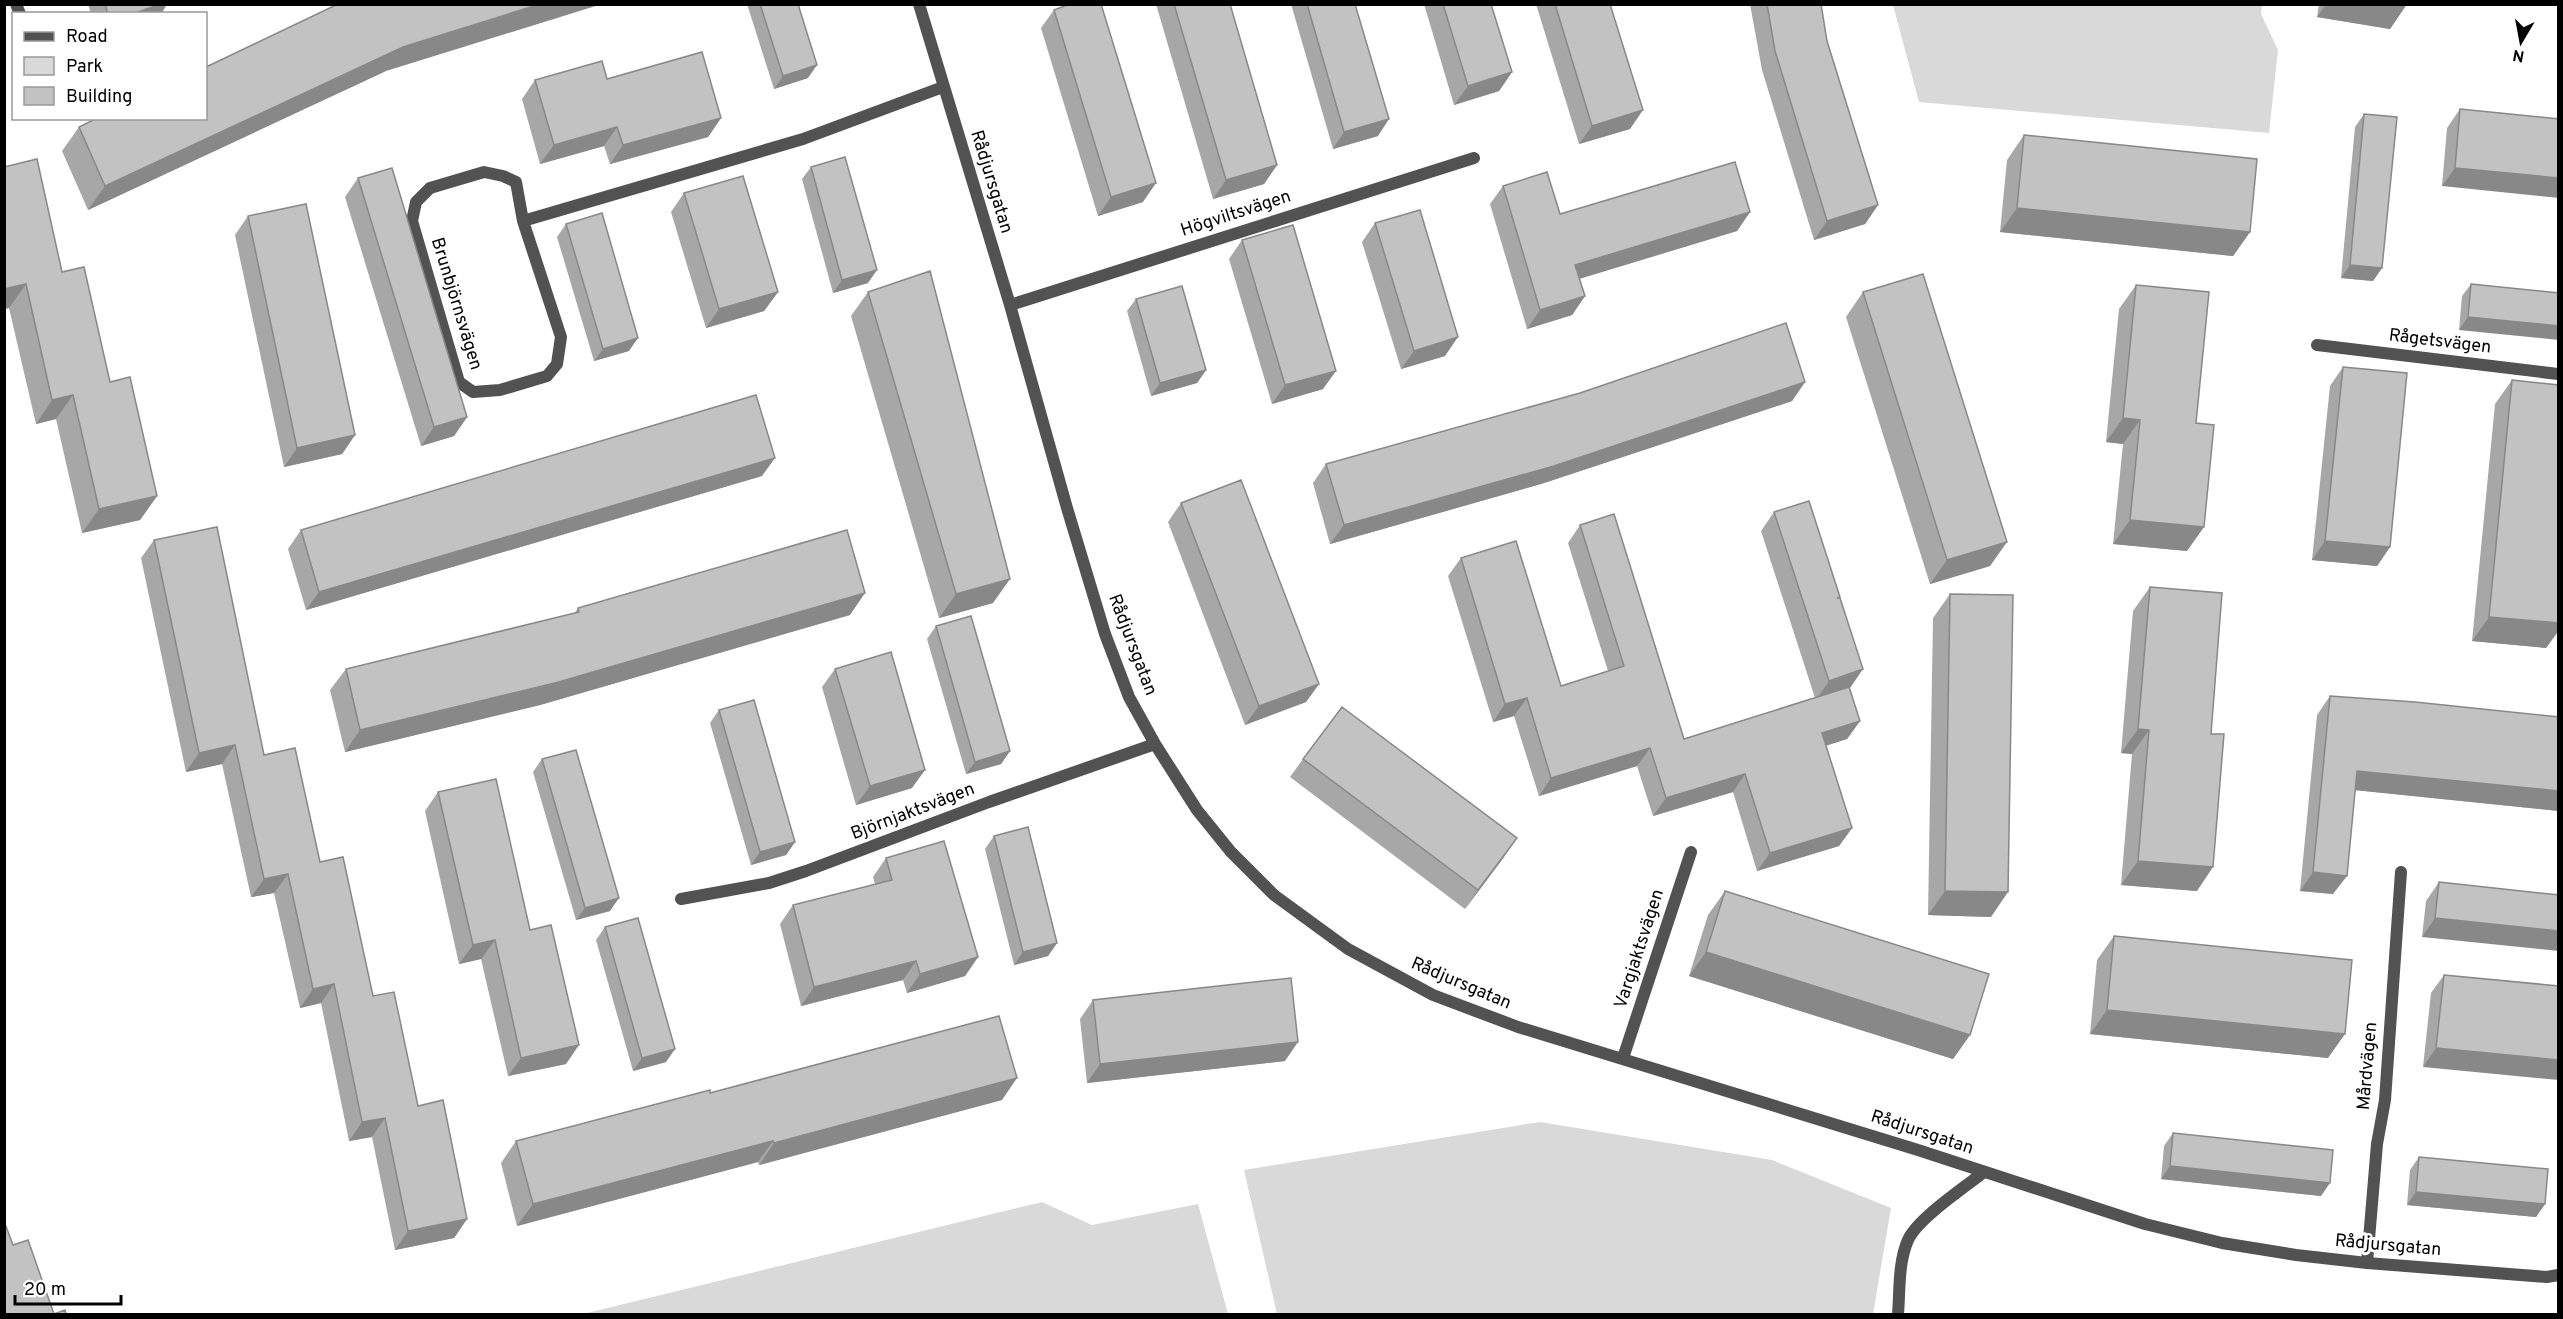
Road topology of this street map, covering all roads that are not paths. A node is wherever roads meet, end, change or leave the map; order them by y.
1 (919, 4) edge
2 (943, 87) junction
3 (1474, 158) dead end
4 (523, 221) junction
5 (1010, 305) junction
6 (2317, 345) dead end
7 (2559, 375) edge
8 (1155, 744) junction
9 (1691, 852) dead end
10 (2401, 872) dead end
11 (681, 899) dead end
12 (1623, 1058) junction
13 (1984, 1172) junction
14 (2367, 1263) junction
15 (2559, 1275) edge
16 (1898, 1314) edge

1 - 2 street, Rådjursgatan
2 - 4 street
2 - 5 street, Rådjursgatan
3 - 5 street, Högviltsvägen
4 - 4 street, Brunbjörnsvägen
5 - 8 street, Rådjursgatan
6 - 7 street, Rågetsvägen
8 - 11 street, Björnjaktsvägen
8 - 12 street, Rådjursgatan
9 - 12 street, Vargjaktsvägen
10 - 14 street, Mårdvägen
12 - 13 street, Rådjursgatan
13 - 14 street, Rådjursgatan
13 - 16 street
14 - 15 street, Rådjursgatan

